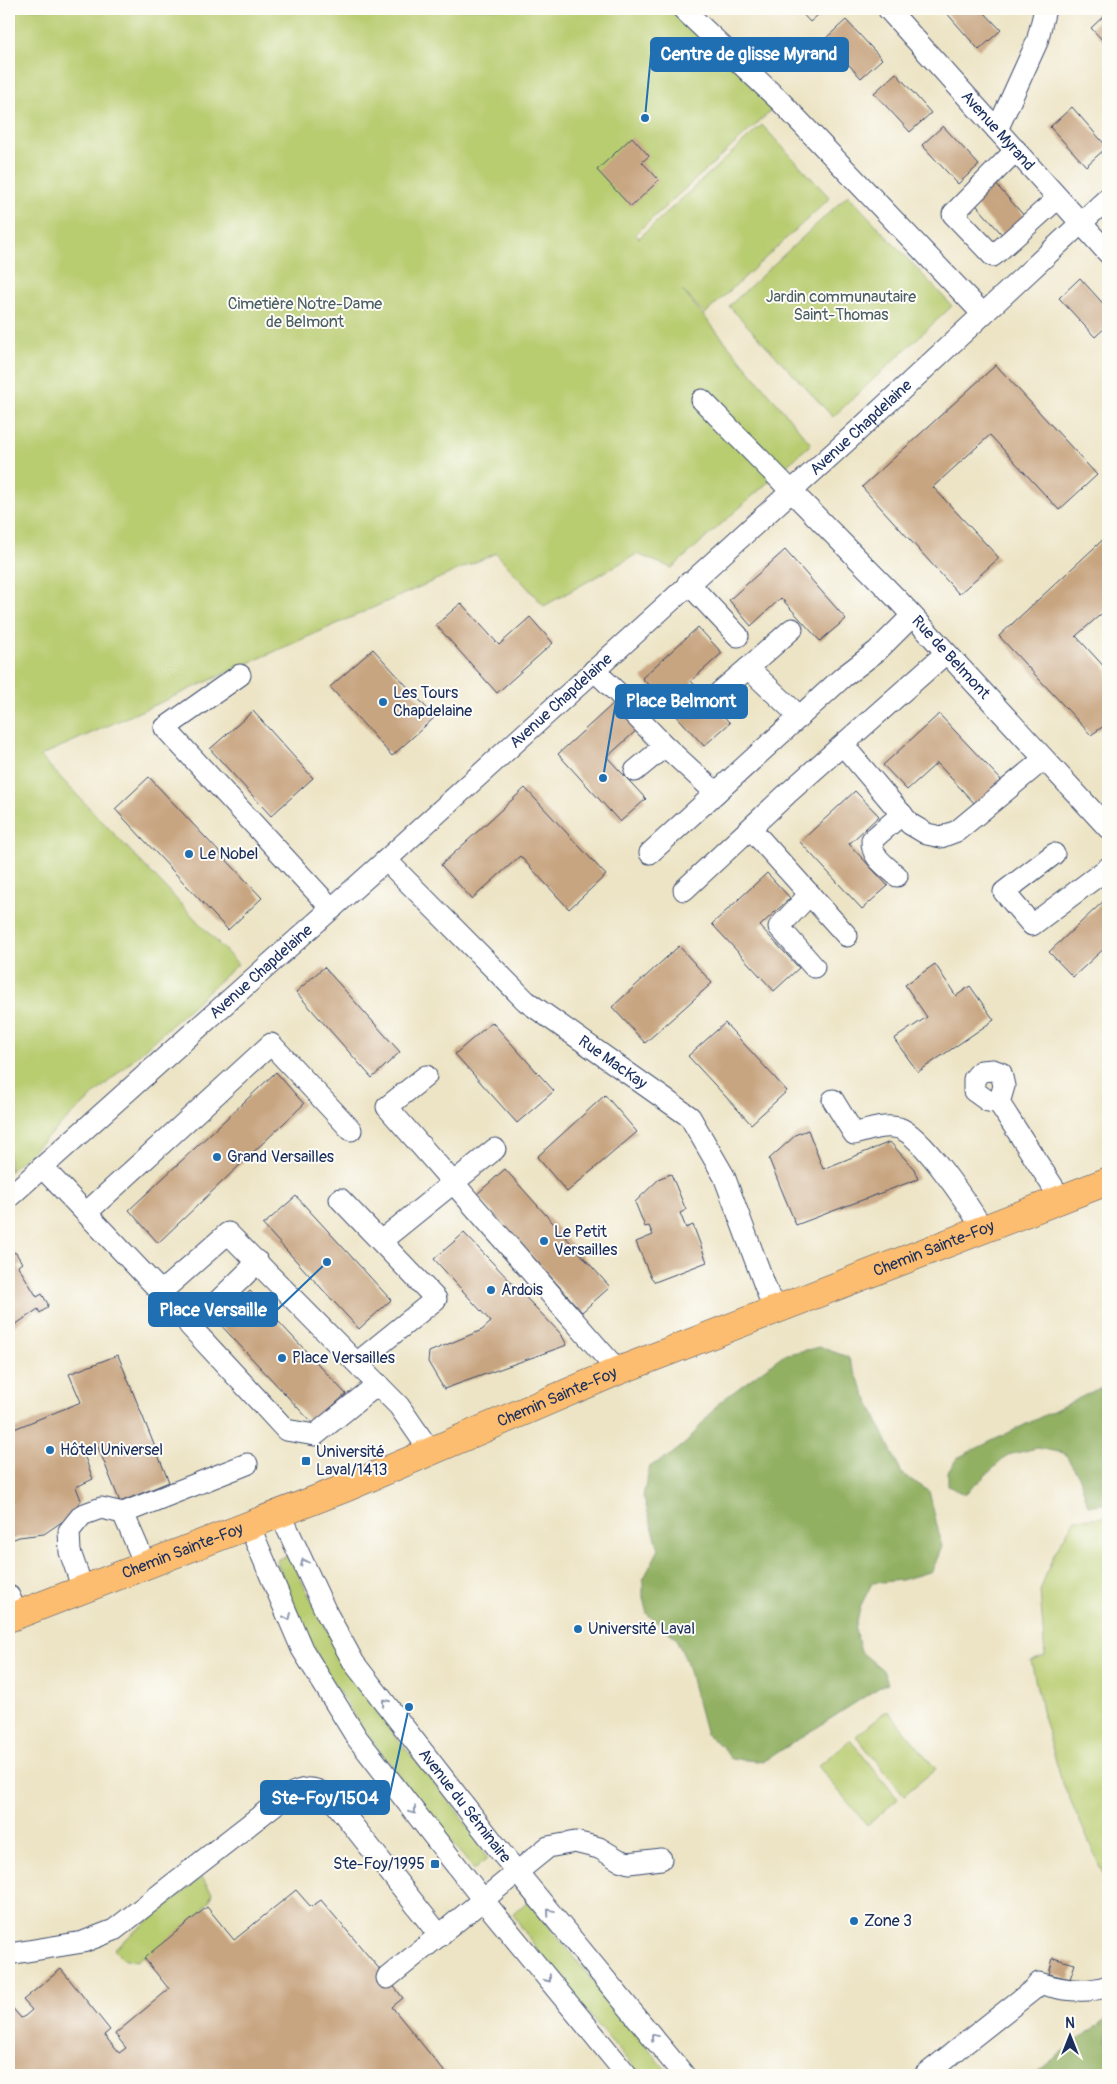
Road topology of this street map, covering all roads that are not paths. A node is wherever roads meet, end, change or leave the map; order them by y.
1 (683, 9) edge
2 (888, 9) edge
3 (1045, 9) edge
4 (997, 130) junction
5 (1016, 150) junction
6 (1058, 198) junction
7 (1108, 198) edge
8 (1081, 223) junction
9 (1108, 253) edge
10 (983, 314) junction
11 (702, 400) dead end
12 (790, 490) junction
13 (688, 583) junction
14 (912, 616) junction
15 (792, 629) dead end
16 (738, 636) dead end
17 (946, 653) junction
18 (748, 668) junction
19 (594, 670) junction
20 (240, 674) dead end
21 (719, 693) dead end
22 (800, 717) junction
23 (844, 745) junction
24 (665, 746) junction
25 (1044, 759) junction
26 (635, 771) dead end
27 (716, 793) junction
28 (902, 814) junction
29 (1108, 828) edge
30 (751, 829) junction
31 (650, 853) dead end
32 (1054, 854) dead end
33 (386, 860) junction
34 (1108, 868) edge
35 (897, 876) dead end
36 (684, 890) dead end
37 (810, 894) junction
38 (332, 909) junction
39 (847, 936) dead end
40 (814, 967) dead end
41 (426, 1076) dead end
42 (833, 1100) dead end
43 (999, 1104) dead end
44 (351, 1130) dead end
45 (495, 1149) dead end
46 (42, 1167) junction
47 (1108, 1180) edge
48 (452, 1184) junction
49 (9, 1197) edge
50 (340, 1199) dead end
51 (1061, 1199) junction
52 (86, 1213) junction
53 (982, 1228) junction
54 (381, 1242) junction
55 (258, 1262) junction
56 (215, 1304) dead end
57 (774, 1310) junction
58 (189, 1325) dead end
59 (357, 1363) junction
60 (618, 1371) junction
61 (378, 1384) junction
62 (430, 1451) junction
63 (246, 1464) dead end
64 (123, 1513) junction
65 (280, 1513) junction
66 (248, 1524) junction
67 (144, 1564) junction
68 (83, 1588) junction
69 (12, 1609) edge
70 (661, 1859) dead end
71 (518, 1873) junction
72 (484, 1901) junction
73 (440, 1936) junction
74 (9, 1954) edge
75 (387, 1978) dead end
76 (1108, 1986) edge
77 (627, 2075) edge
78 (684, 2075) edge
79 (925, 2075) edge

1 - 10 street
2 - 4 street, Avenue Myrand
3 - 4 street
4 - 5 street, Avenue Myrand
5 - 6 street, Avenue Myrand
5 - 6 street
6 - 8 street, Avenue Myrand
7 - 8 street, Avenue Chapdelaine
8 - 9 street, Avenue Myrand
8 - 10 street, Avenue Chapdelaine
10 - 12 street, Avenue Chapdelaine
11 - 12 street, Rue de Belmont
12 - 13 street, Avenue Chapdelaine
12 - 14 street, Rue de Belmont
13 - 16 street
13 - 19 street, Avenue Chapdelaine
14 - 17 street, Rue de Belmont
14 - 22 street
15 - 18 street
17 - 23 street
17 - 25 street, Rue de Belmont
18 - 21 street
18 - 22 street
19 - 24 street
19 - 33 street, Avenue Chapdelaine
20 - 38 street
22 - 27 street
23 - 28 street
23 - 30 street
24 - 26 street
24 - 27 street
25 - 28 street
25 - 29 street, Rue de Belmont
27 - 31 street
28 - 35 street
30 - 36 street
30 - 37 street
32 - 34 street
33 - 38 street, Avenue Chapdelaine
33 - 57 street, Rue MacKay
37 - 39 street
37 - 40 street
38 - 46 street, Avenue Chapdelaine
41 - 48 street
42 - 53 street
43 - 51 street
44 - 52 street
45 - 48 street
46 - 49 street, Avenue Chapdelaine
46 - 52 street
47 - 51 main road, Chemin Sainte-Foy
48 - 54 street
48 - 60 street
50 - 54 street
51 - 53 main road, Chemin Sainte-Foy
52 - 55 street
53 - 57 main road, Chemin Sainte-Foy
54 - 59 street
55 - 56 street
55 - 59 street
57 - 60 main road, Chemin Sainte-Foy
58 - 61 street
59 - 61 street
60 - 62 main road, Chemin Sainte-Foy
61 - 62 street
62 - 65 main road, Chemin Sainte-Foy
63 - 64 street
64 - 67 street
64 - 68 street
65 - 66 main road, Chemin Sainte-Foy
71 -> 65 street, Avenue du Séminaire
66 - 67 main road, Chemin Sainte-Foy
66 -> 72 street
67 - 68 main road, Chemin Sainte-Foy
68 - 69 main road, Chemin Sainte-Foy
70 - 71 street
71 - 72 street
78 -> 71 street, Avenue du Séminaire
72 - 73 street
72 -> 77 street
73 - 74 street
73 - 75 street
76 - 79 street

